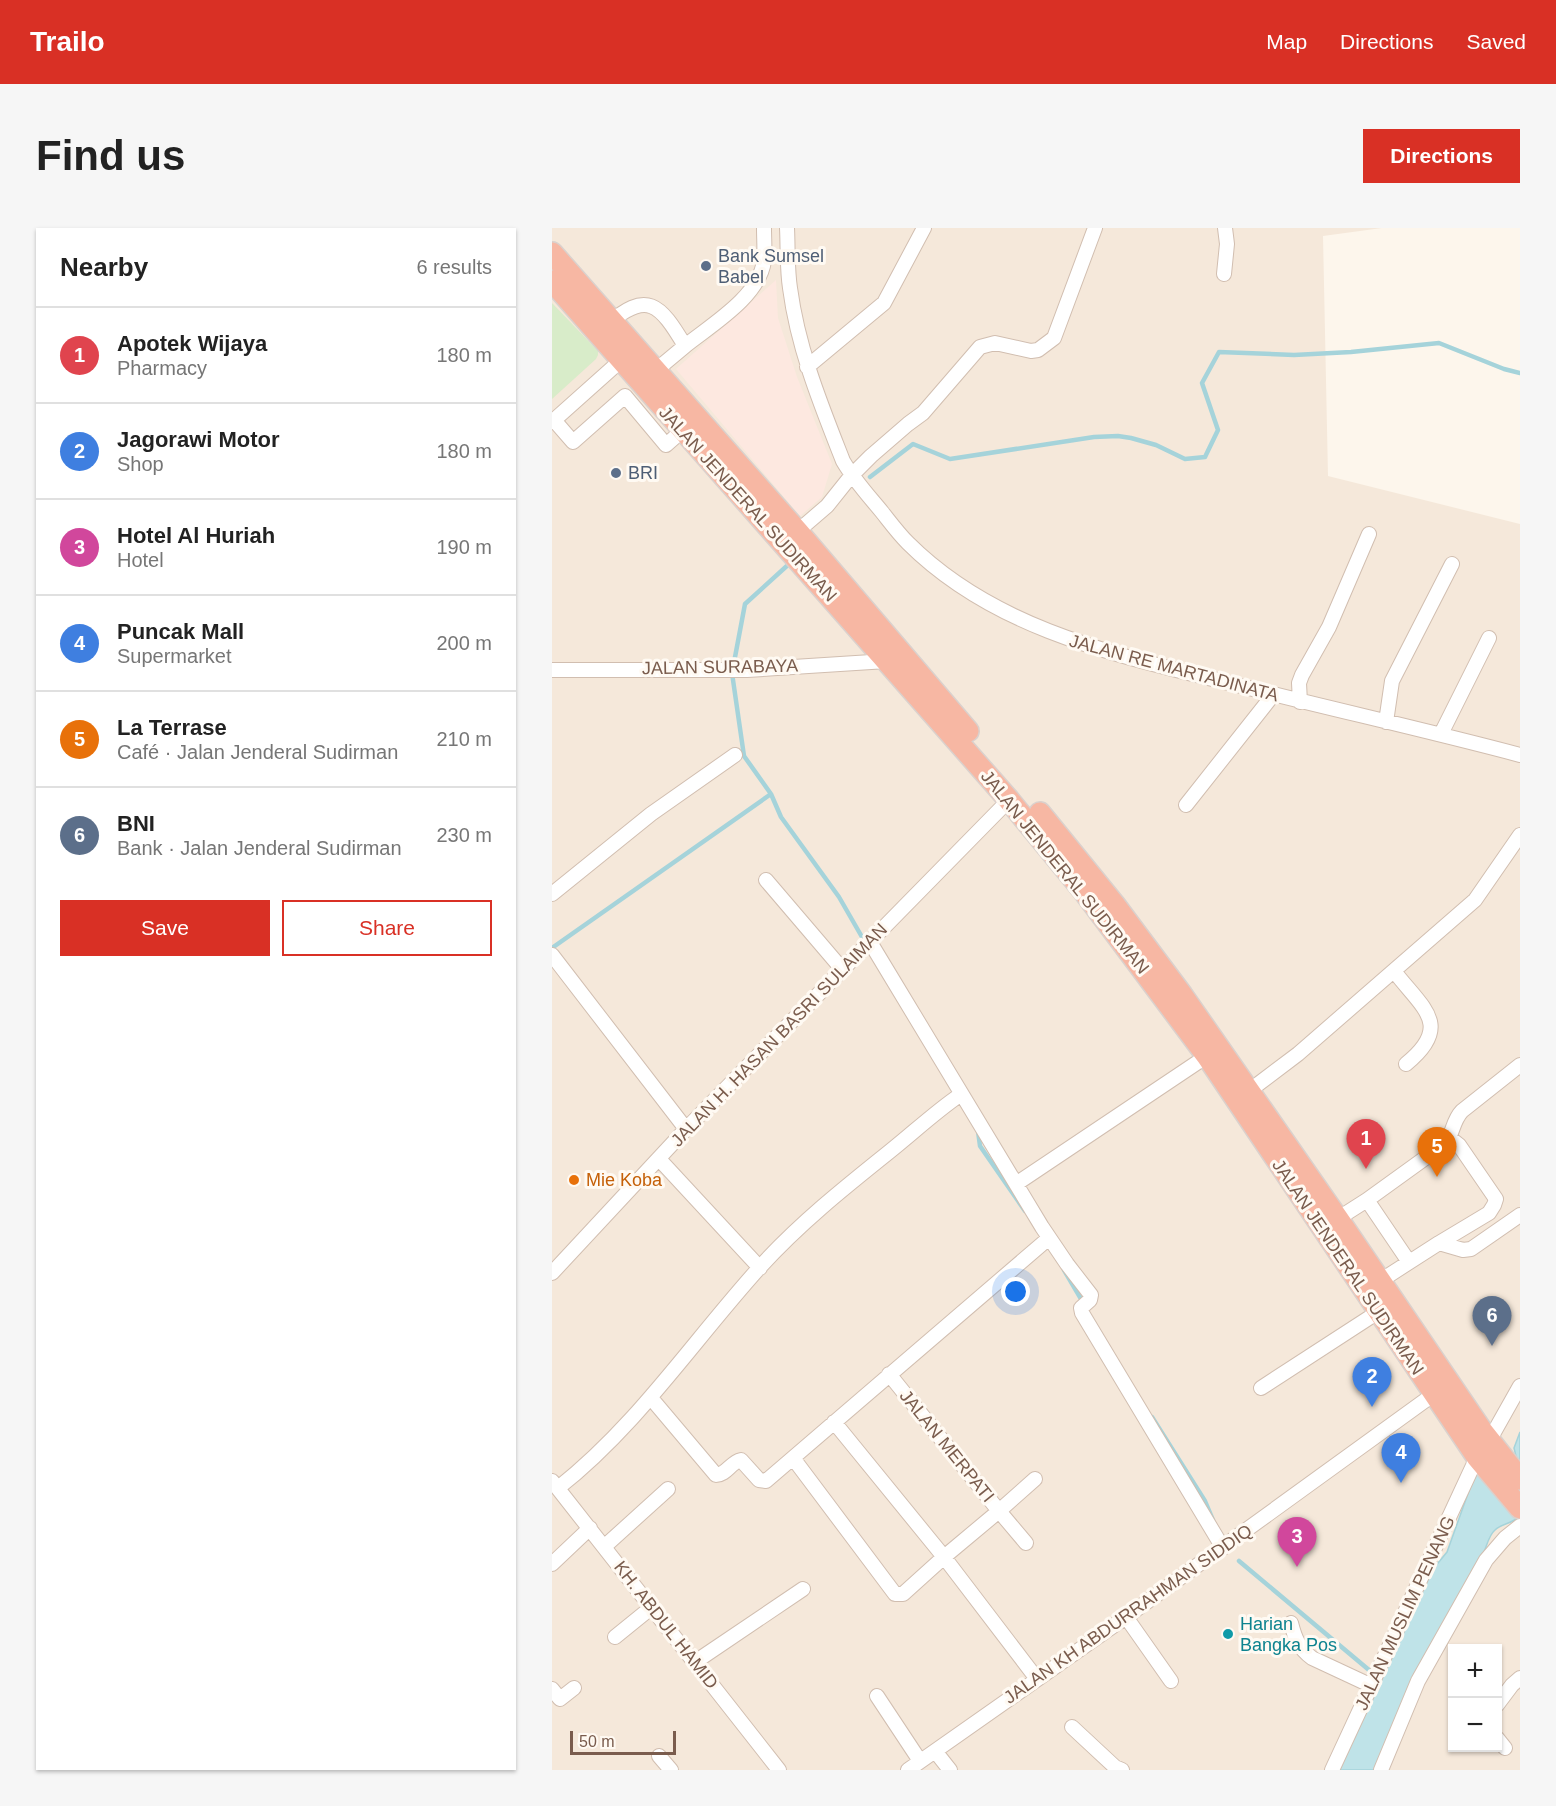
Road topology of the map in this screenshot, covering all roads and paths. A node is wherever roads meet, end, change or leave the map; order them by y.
1 (764, 228) edge
2 (787, 228) edge
3 (924, 228) edge
4 (1095, 228) edge
5 (1225, 228) edge
6 (788, 252) junction
7 (552, 253) edge
8 (764, 256) junction
9 (1224, 274) dead end
10 (552, 281) edge
11 (605, 328) junction
12 (685, 346) junction
13 (628, 355) junction
14 (807, 367) junction
15 (655, 371) junction
16 (553, 421) edge
17 (683, 430) junction
18 (851, 476) junction
19 (1369, 534) dead end
20 (791, 537) junction
21 (1452, 564) dead end
22 (1489, 638) dead end
23 (887, 661) junction
24 (552, 670) edge
25 (1273, 694) junction
26 (1300, 702) junction
27 (1386, 722) junction
28 (1441, 734) junction
29 (735, 755) dead end
30 (1520, 755) edge
31 (1009, 800) junction
32 (1186, 805) dead end
33 (1520, 835) edge
34 (766, 880) dead end
35 (552, 894) edge
36 (867, 945) junction
37 (555, 958) edge
38 (842, 969) junction
39 (1394, 970) junction
40 (1207, 1056) junction
41 (1406, 1064) dead end
42 (1520, 1065) edge
43 (1249, 1091) junction
44 (957, 1098) junction
45 (686, 1129) junction
46 (1450, 1138) junction
47 (659, 1158) junction
48 (1016, 1184) junction
49 (1367, 1200) junction
50 (1520, 1215) edge
51 (1330, 1224) junction
52 (1045, 1242) junction
53 (1439, 1243) junction
54 (1409, 1262) junction
55 (554, 1266) edge
56 (760, 1268) junction
57 (1380, 1281) junction
58 (1378, 1312) junction
59 (888, 1374) junction
60 (1520, 1386) edge
61 (1261, 1388) dead end
62 (1434, 1394) junction
63 (651, 1398) junction
64 (834, 1422) junction
65 (1489, 1456) junction
66 (793, 1458) junction
67 (1035, 1479) dead end
68 (1520, 1479) edge
69 (555, 1484) edge
70 (668, 1489) dead end
71 (1520, 1508) edge
72 (999, 1511) junction
73 (1520, 1526) edge
74 (590, 1528) junction
75 (1026, 1543) dead end
76 (605, 1546) junction
77 (1223, 1548) junction
78 (944, 1557) junction
79 (552, 1564) edge
80 (803, 1589) dead end
81 (652, 1607) junction
82 (1126, 1617) junction
83 (1291, 1623) dead end
84 (615, 1637) dead end
85 (695, 1662) junction
86 (1037, 1678) junction
87 (1520, 1678) edge
88 (1172, 1681) dead end
89 (1371, 1686) junction
90 (574, 1688) dead end
91 (877, 1696) dead end
92 (555, 1698) edge
93 (1502, 1698) edge
94 (1072, 1727) dead end
95 (935, 1751) junction
96 (659, 1756) dead end
97 (921, 1761) junction
98 (671, 1770) edge
99 (779, 1770) edge
100 (908, 1770) edge
101 (950, 1770) edge
102 (1123, 1770) edge
103 (1135, 1770) edge
104 (1332, 1770) edge
105 (1381, 1770) edge

1 - 8 street
2 - 6 street, JALAN RE MARTADINATA
3 - 14 street
4 - 18 street
5 - 9 street
6 - 8 street
6 - 14 street, JALAN RE MARTADINATA
7 - 11 highway, JALAN JENDERAL SUDIRMAN
8 - 12 street
10 - 11 highway, JALAN JENDERAL SUDIRMAN
11 - 12 street
11 - 13 highway, JALAN JENDERAL SUDIRMAN
12 - 15 street
13 - 15 highway, JALAN JENDERAL SUDIRMAN
13 - 16 street
13 - 17 highway, JALAN JENDERAL SUDIRMAN
14 - 18 street, JALAN RE MARTADINATA
15 - 20 highway, JALAN JENDERAL SUDIRMAN
16 - 17 street
17 - 20 highway, JALAN JENDERAL SUDIRMAN
18 - 20 street
18 - 25 street, JALAN RE MARTADINATA
19 - 26 street
20 - 23 highway, JALAN JENDERAL SUDIRMAN
20 - 43 highway, JALAN JENDERAL SUDIRMAN
21 - 27 street
22 - 28 street
23 - 24 street, JALAN SURABAYA
23 - 31 highway, JALAN JENDERAL SUDIRMAN
25 - 26 street, JALAN RE MARTADINATA
25 - 32 street
26 - 27 street, JALAN RE MARTADINATA
27 - 28 street, JALAN RE MARTADINATA
28 - 30 street, JALAN RE MARTADINATA
29 - 35 street
31 - 36 street, JALAN H. HASAN BASRI SULAIMAN
31 - 40 highway, JALAN JENDERAL SUDIRMAN
33 - 39 street
34 - 38 street
36 - 38 street, JALAN H. HASAN BASRI SULAIMAN
36 - 44 street
37 - 45 street
38 - 45 street, JALAN H. HASAN BASRI SULAIMAN
39 - 41 street
39 - 43 street
40 - 48 street
40 - 51 highway, JALAN JENDERAL SUDIRMAN
42 - 46 street
43 - 51 highway, JALAN JENDERAL SUDIRMAN
44 - 48 street
44 - 56 street
45 - 47 street, JALAN H. HASAN BASRI SULAIMAN
46 - 49 street
46 - 53 street
47 - 55 street, JALAN H. HASAN BASRI SULAIMAN
47 - 56 street
48 - 52 street
49 - 51 street
49 - 54 street
50 - 53 street
51 - 57 highway, JALAN JENDERAL SUDIRMAN
51 - 58 highway, JALAN JENDERAL SUDIRMAN
52 - 59 street
52 - 77 street
53 - 54 street
54 - 57 street
56 - 63 street
57 - 65 highway, JALAN JENDERAL SUDIRMAN
58 - 61 street
58 - 62 highway, JALAN JENDERAL SUDIRMAN
59 - 64 street
59 - 72 street, JALAN MERPATI
60 - 65 street, JALAN MUSLIM PENANG
62 - 65 highway, JALAN JENDERAL SUDIRMAN
62 - 77 street, JALAN KH ABDURRAHMAN SIDDIQ
63 - 66 street
63 - 69 street
64 - 66 street
64 - 78 street
65 - 68 highway, JALAN JENDERAL SUDIRMAN
65 - 71 highway, JALAN JENDERAL SUDIRMAN
65 - 89 street, JALAN MUSLIM PENANG
66 - 78 street, JALAN MERPATI
67 - 72 street
69 - 74 street, KH. ABDUL HAMID
70 - 76 street
72 - 75 street
72 - 78 street, JALAN MERPATI
73 - 105 street
74 - 76 street, KH. ABDUL HAMID
74 - 79 street
76 - 81 street, KH. ABDUL HAMID
77 - 82 street, JALAN KH ABDURRAHMAN SIDDIQ
78 - 86 street
80 - 85 street
81 - 84 street
81 - 85 street, KH. ABDUL HAMID
82 - 86 street, JALAN KH ABDURRAHMAN SIDDIQ
82 - 88 street
83 - 89 street
85 - 99 street, KH. ABDUL HAMID
86 - 95 street, JALAN KH ABDURRAHMAN SIDDIQ
87 - 93 street
89 - 104 street, JALAN MUSLIM PENANG
90 - 92 street
91 - 97 street
94 - 102 street
95 - 97 street, JALAN KH ABDURRAHMAN SIDDIQ
95 - 101 street
96 - 98 street
97 - 100 street, JALAN KH ABDURRAHMAN SIDDIQ
102 - 103 street

